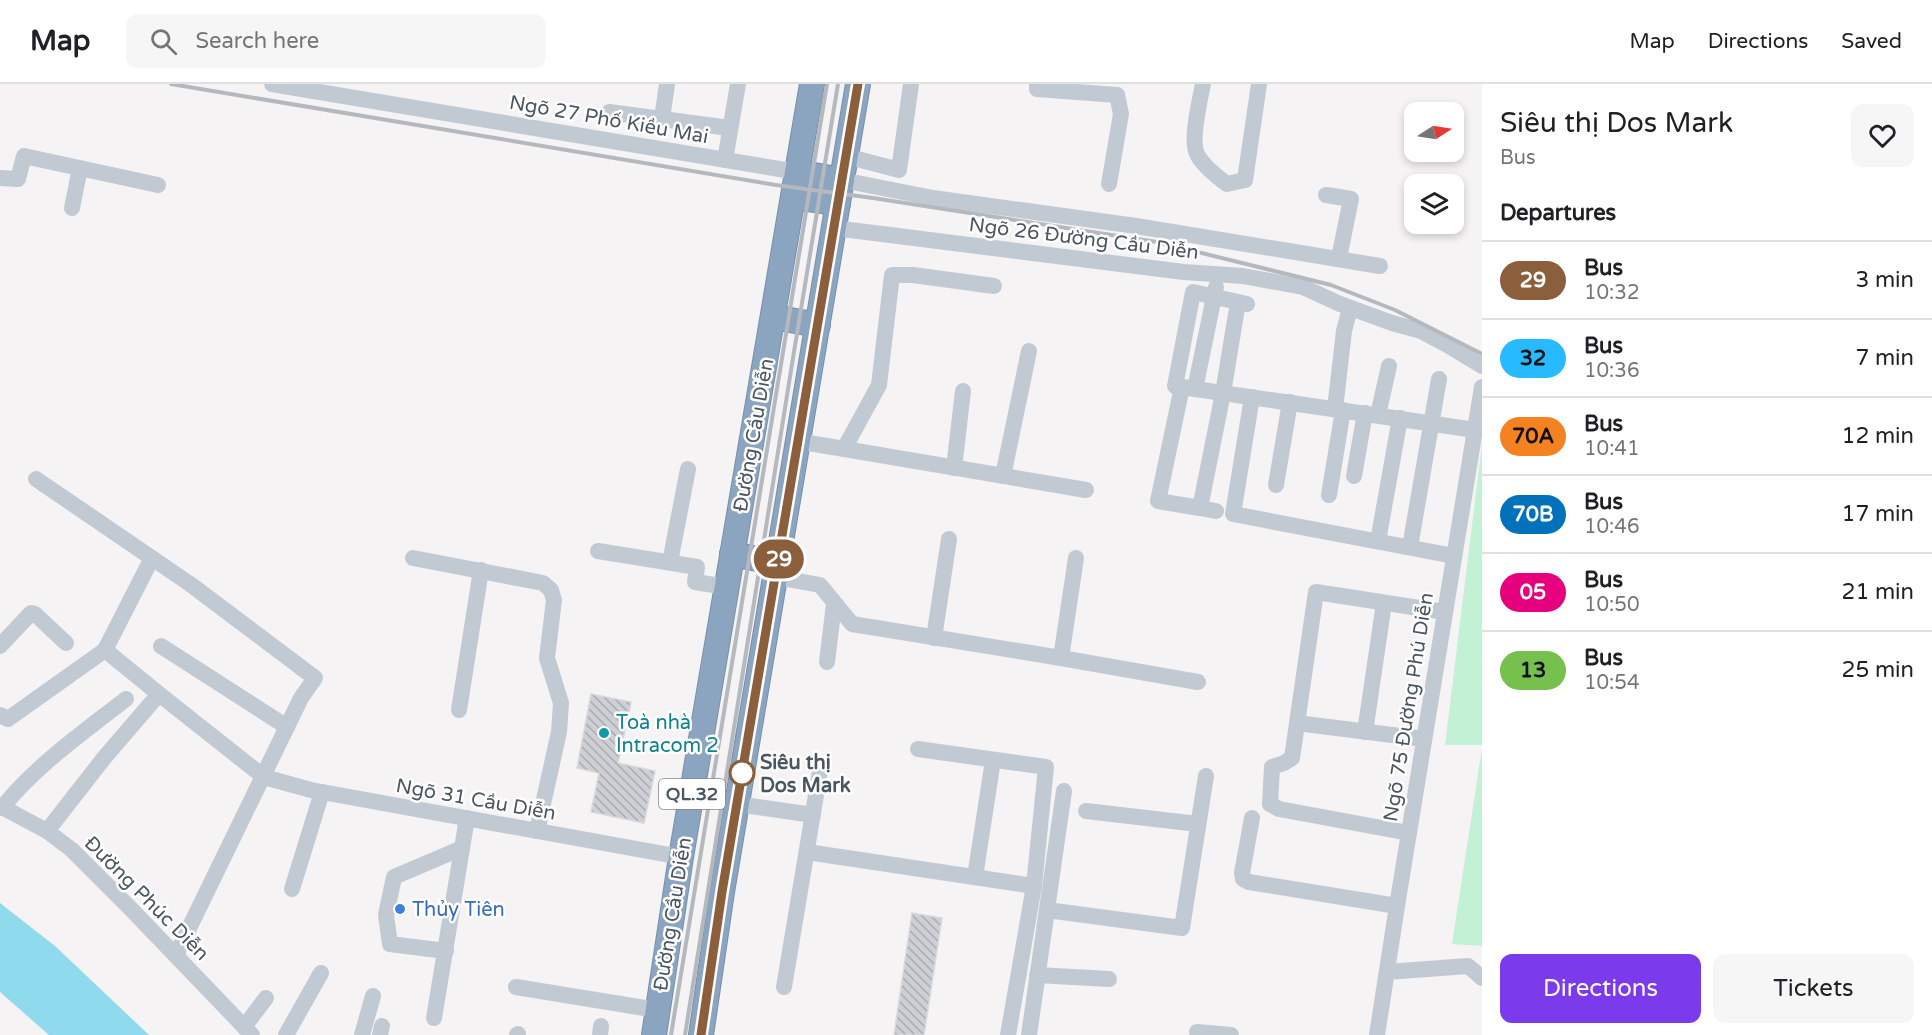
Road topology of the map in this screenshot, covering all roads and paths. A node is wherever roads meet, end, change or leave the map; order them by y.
1 (272, 84) edge
2 (667, 84) edge
3 (738, 84) edge
4 (812, 84) edge
5 (858, 84) edge
6 (911, 84) edge
7 (1037, 84) edge
8 (1203, 84) edge
9 (1259, 84) edge
10 (1122, 90) edge
11 (609, 112) dead end
12 (662, 119) junction
13 (730, 128) junction
14 (846, 156) junction
15 (725, 160) junction
16 (80, 168) junction
17 (797, 172) junction
18 (0, 178) edge
19 (1109, 184) dead end
20 (158, 185) dead end
21 (840, 192) junction
22 (1326, 195) dead end
23 (793, 197) junction
24 (72, 208) dead end
25 (834, 228) junction
26 (1339, 258) junction
27 (1380, 266) dead end
28 (1218, 275) junction
29 (994, 286) dead end
30 (1214, 296) junction
31 (1350, 308) junction
32 (773, 317) junction
33 (818, 326) junction
34 (1029, 351) dead end
35 (1389, 366) dead end
36 (1482, 366) edge
37 (1439, 379) dead end
38 (1482, 387) edge
39 (1188, 388) junction
40 (963, 392) dead end
41 (1223, 393) junction
42 (1252, 397) junction
43 (1290, 402) junction
44 (1339, 409) junction
45 (1372, 414) junction
46 (1400, 418) junction
47 (1431, 423) junction
48 (1475, 430) junction
49 (798, 441) junction
50 (844, 449) junction
51 (954, 468) junction
52 (688, 470) dead end
53 (1003, 476) junction
54 (1354, 476) dead end
55 (36, 479) dead end
56 (1276, 485) dead end
57 (1086, 490) dead end
58 (1329, 495) dead end
59 (1200, 508) junction
60 (1225, 512) junction
61 (948, 539) dead end
62 (1378, 541) junction
63 (1410, 547) junction
64 (598, 551) dead end
65 (732, 554) junction
66 (1454, 556) junction
67 (152, 558) junction
68 (413, 558) dead end
69 (1076, 558) dead end
70 (670, 562) junction
71 (481, 570) junction
72 (777, 570) junction
73 (727, 587) junction
74 (1384, 603) junction
75 (834, 604) junction
76 (1445, 612) junction
77 (934, 638) junction
78 (66, 643) dead end
79 (0, 646) edge
80 (161, 646) dead end
81 (105, 650) junction
82 (1062, 658) junction
83 (827, 662) dead end
84 (1198, 682) dead end
85 (159, 694) junction
86 (126, 699) dead end
87 (459, 710) dead end
88 (0, 715) edge
89 (1297, 723) junction
90 (287, 727) junction
91 (1365, 732) junction
92 (1424, 739) junction
93 (918, 750) dead end
94 (993, 760) junction
95 (820, 771) dead end
96 (1206, 776) dead end
97 (264, 777) junction
98 (1064, 790) dead end
99 (322, 792) junction
100 (737, 804) junction
101 (1, 807) edge
102 (1086, 811) dead end
103 (813, 815) junction
104 (467, 818) junction
105 (1252, 818) dead end
106 (1198, 824) junction
107 (47, 831) junction
108 (537, 831) junction
109 (1409, 833) junction
110 (462, 848) junction
111 (807, 852) junction
112 (681, 857) junction
113 (975, 877) junction
114 (1034, 886) junction
115 (292, 889) dead end
116 (1397, 906) junction
117 (1047, 910) junction
118 (446, 951) junction
119 (176, 955) junction
120 (1387, 972) junction
121 (321, 973) dead end
122 (1037, 975) junction
123 (1482, 978) edge
124 (1108, 979) dead end
125 (516, 987) dead end
126 (784, 987) dead end
127 (373, 996) dead end
128 (267, 1001) dead end
129 (657, 1010) junction
130 (308, 1016) dead end
131 (434, 1018) dead end
132 (248, 1031) edge
133 (1197, 1032) dead end
134 (286, 1035) edge
135 (295, 1035) edge
136 (362, 1035) edge
137 (654, 1035) edge
138 (701, 1035) edge
139 (1008, 1035) edge
140 (1029, 1035) edge
141 (1231, 1035) edge
142 (1377, 1035) edge

1 - 15 street, Ngõ 27 Phố Kiều Mai
2 - 12 street
3 - 13 street
4 - 17 highway, Đường Cầu Diễn / QL.32
5 - 14 highway, QL.32
6 - 14 street
7 - 10 street
8 - 9 street
10 - 19 street
11 - 12 street
12 - 13 street
13 - 15 street
14 - 21 highway, QL.32
15 - 17 street, Ngõ 27 Phố Kiều Mai
16 - 18 street
16 - 20 street
16 - 24 street
17 - 21 highway
17 - 23 highway, Đường Cầu Diễn / QL.32
21 - 23 highway
21 - 25 highway, QL.32
21 - 26 street
22 - 26 street
23 - 32 highway, Đường Cầu Diễn / QL.32
25 - 28 street, Ngõ 26 Đường Cầu Diễn
25 - 33 highway, QL.32
26 - 27 street
28 - 30 street, Ngõ 26 Đường Cầu Diễn
28 - 31 street
29 - 50 street
30 - 39 street, Ngõ 26 Đường Cầu Diễn
30 - 41 street
31 - 36 street
31 - 44 street
32 - 33 highway
32 - 65 highway, Đường Cầu Diễn / QL.32
33 - 49 highway, QL.32
34 - 53 street
35 - 45 street
37 - 47 street
38 - 48 street, Ngõ 75 Đường Phú Diễn
39 - 41 street
39 - 59 street, Ngõ 26 Đường Cầu Diễn
40 - 51 street
41 - 42 street
41 - 59 street
42 - 43 street
42 - 60 street
43 - 44 street
43 - 56 street
44 - 45 street
44 - 58 street
45 - 46 street
45 - 54 street
46 - 47 street
46 - 62 street
47 - 48 street
47 - 63 street
48 - 66 street, Ngõ 75 Đường Phú Diễn
49 - 50 street
49 - 72 highway, QL.32
50 - 51 street
51 - 53 street
52 - 70 street
53 - 57 street
55 - 67 street
59 - 60 street
60 - 62 street
61 - 77 street
62 - 63 street
63 - 66 street
64 - 70 street
65 - 72 highway
65 - 73 highway, Đường Cầu Diễn / QL.32
66 - 76 street, Ngõ 75 Đường Phú Diễn
67 - 81 street
67 - 90 street
68 - 71 street
69 - 82 street
70 - 73 street
71 - 87 street
71 - 108 street
72 - 75 street
72 - 100 highway, QL.32
73 - 112 highway, Đường Cầu Diễn / QL.32
74 - 76 street
74 - 89 street
74 - 91 street
75 - 77 street
75 - 83 street
76 - 92 street, Ngõ 75 Đường Phú Diễn
77 - 82 street
78 - 79 street
80 - 90 street
81 - 85 street
81 - 88 street
82 - 84 street
85 - 97 street
85 - 107 street
86 - 101 street
89 - 91 street
89 - 109 street
90 - 97 street
91 - 92 street
92 - 109 street, Ngõ 75 Đường Phú Diễn
93 - 94 street
94 - 113 street
94 - 114 street
95 - 103 street
96 - 106 street
97 - 99 street, Ngõ 31 Cầu Diễn
97 - 119 street
98 - 117 street
99 - 104 street, Ngõ 31 Cầu Diễn
99 - 115 street
100 - 103 street
100 - 138 highway, QL.32
101 - 107 street, Đường Phúc Diễn
102 - 106 street
103 - 111 street
104 - 108 street, Ngõ 31 Cầu Diễn
104 - 110 street
105 - 116 street
106 - 117 street
107 - 119 street, Đường Phúc Diễn
108 - 112 street, Ngõ 31 Cầu Diễn
109 - 116 street, Ngõ 75 Đường Phú Diễn
110 - 118 street
110 - 118 street
111 - 113 street
111 - 126 street
112 - 129 highway, Đường Cầu Diễn / QL.32
113 - 114 street
114 - 139 street
116 - 120 street, Ngõ 75 Đường Phú Diễn
117 - 122 street
118 - 131 street
119 - 132 street, Đường Phúc Diễn
120 - 123 street
120 - 142 street, Ngõ 75 Đường Phú Diễn
121 - 134 street
122 - 124 street
122 - 140 street
125 - 129 street
127 - 136 street
128 - 132 street
129 - 137 highway, Đường Cầu Diễn / QL.32
130 - 135 street
133 - 141 street

